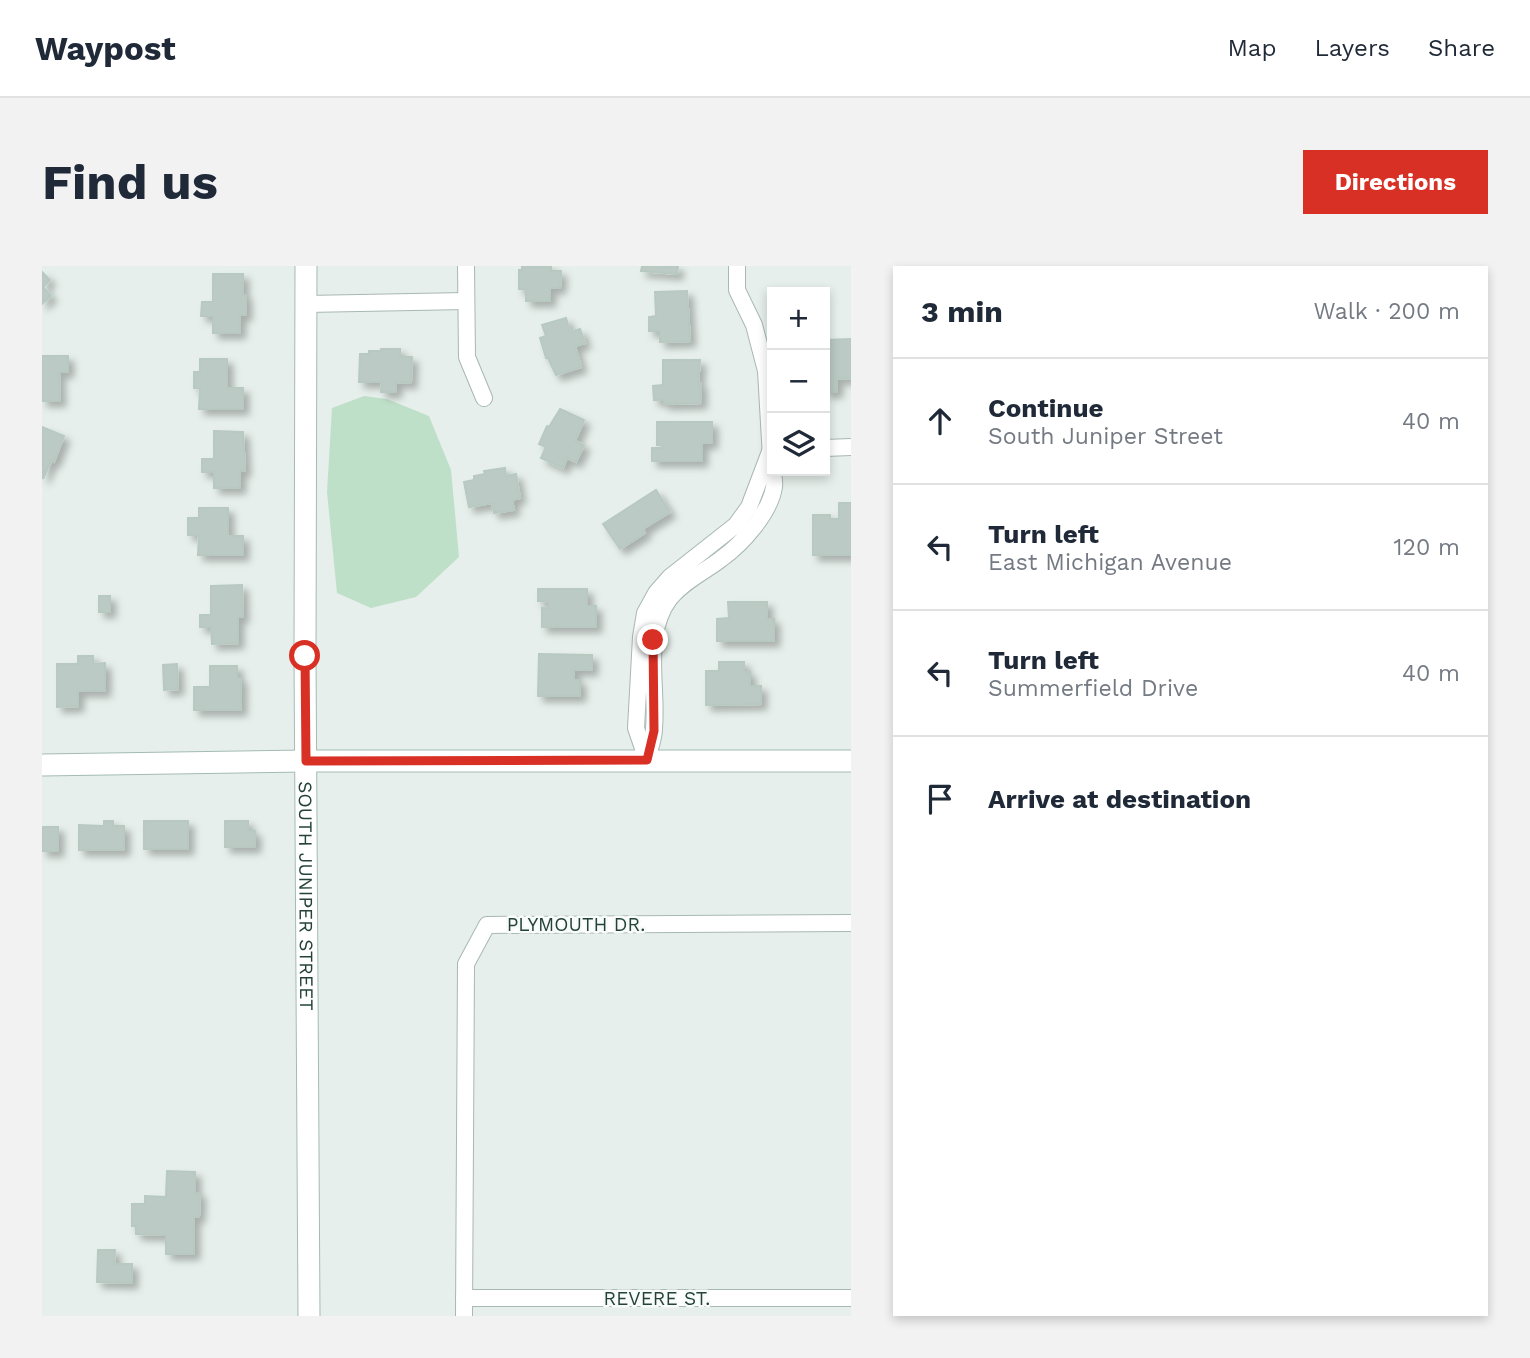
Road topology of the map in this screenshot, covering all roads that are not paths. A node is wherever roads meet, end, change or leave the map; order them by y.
1 (306, 266) edge
2 (466, 266) edge
3 (737, 266) edge
4 (466, 301) junction
5 (306, 304) junction
6 (484, 398) dead end
7 (769, 413) edge
8 (851, 447) edge
9 (830, 448) edge
10 (767, 460) edge
11 (773, 476) edge
12 (647, 760) junction
13 (306, 761) junction
14 (851, 761) edge
15 (42, 765) edge
16 (851, 923) edge
17 (464, 1298) junction
18 (851, 1298) edge
19 (309, 1316) edge
20 (464, 1316) edge

1 - 5 street, SOUTH JUNIPER STREET
2 - 4 street
3 - 7 street
4 - 5 street
4 - 6 street
5 - 13 street, SOUTH JUNIPER STREET
8 - 9 street
10 - 12 street
11 - 12 street
12 - 13 street
12 - 14 street
13 - 15 street
13 - 19 street, SOUTH JUNIPER STREET
16 - 17 street, PLYMOUTH DR.
17 - 18 street, REVERE ST.
17 - 20 street, PLYMOUTH DR.

